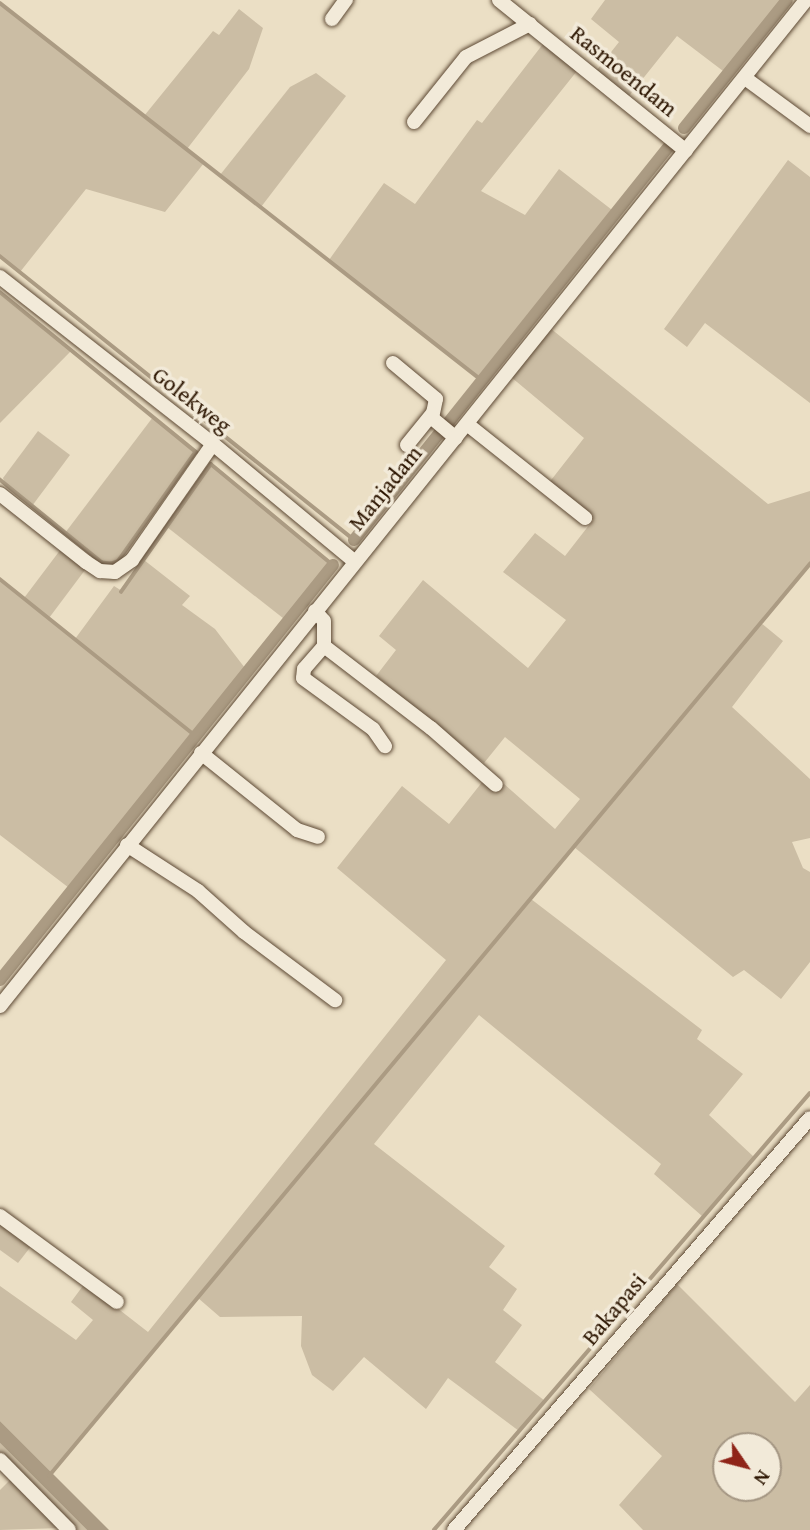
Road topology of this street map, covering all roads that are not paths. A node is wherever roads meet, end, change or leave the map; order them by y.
1 (346, 0) edge
2 (499, 0) edge
3 (806, 0) edge
4 (332, 19) dead end
5 (530, 24) junction
6 (745, 78) junction
7 (414, 122) dead end
8 (810, 126) edge
9 (686, 151) junction
10 (0, 277) edge
11 (393, 363) dead end
12 (432, 414) junction
13 (467, 424) junction
14 (456, 438) junction
15 (213, 444) junction
16 (407, 445) dead end
17 (0, 494) edge
18 (585, 518) dead end
19 (354, 561) junction
20 (315, 611) junction
21 (324, 646) junction
22 (385, 746) dead end
23 (201, 754) junction
24 (496, 785) dead end
25 (318, 837) dead end
26 (127, 845) junction
27 (335, 1000) dead end
28 (0, 1006) edge
29 (810, 1118) edge
30 (0, 1216) edge
31 (117, 1302) dead end
32 (0, 1460) edge
33 (69, 1530) edge
34 (454, 1530) edge

1 - 4 street
2 - 5 street, Rasmoendam
3 - 6 street, Manjadam
5 - 7 street
5 - 9 street, Rasmoendam
6 - 8 street
6 - 9 street, Manjadam
9 - 13 street, Manjadam
10 - 15 street, Golekweg
11 - 12 street
12 - 14 street
12 - 16 street
13 - 14 street, Manjadam
13 - 18 street
14 - 19 street, Manjadam
15 - 17 street
15 - 19 street, Golekweg
19 - 20 street, Manjadam
20 - 21 street
20 - 23 street, Manjadam
21 - 22 street
21 - 24 street
23 - 25 street
23 - 26 street, Manjadam
26 - 27 street
26 - 28 street, Manjadam
29 - 34 street, Bakapasi
30 - 31 street
32 - 33 street

